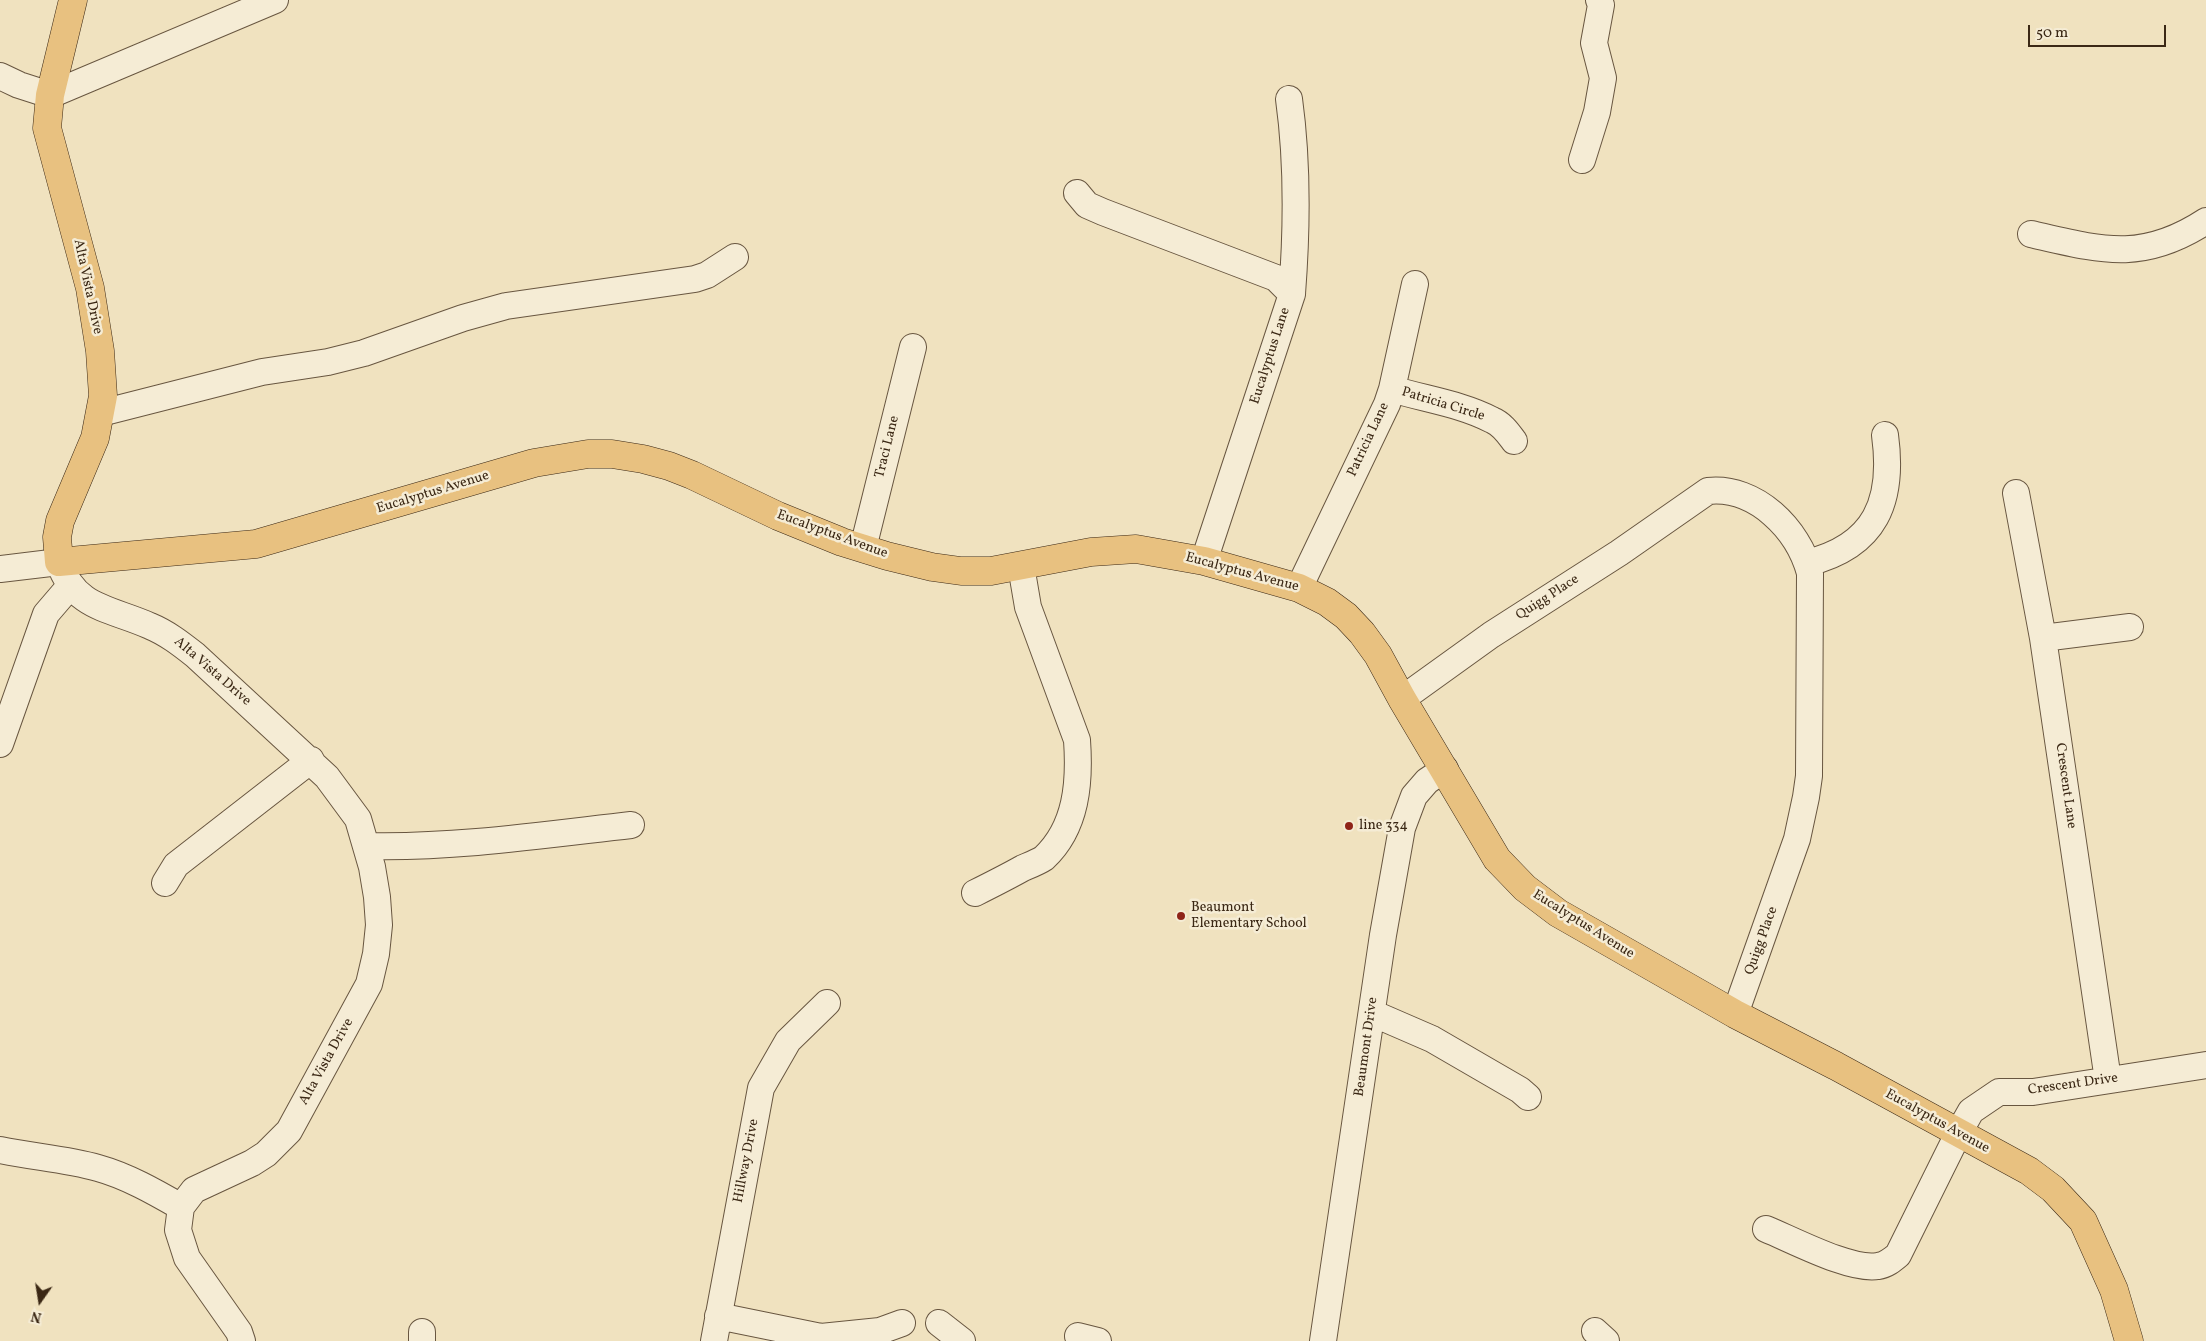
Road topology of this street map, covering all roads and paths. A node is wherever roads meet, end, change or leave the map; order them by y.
1 (72, 0) edge
2 (275, 0) edge
3 (1599, 0) edge
4 (0, 76) edge
5 (50, 96) junction
6 (1289, 100) dead end
7 (1582, 160) dead end
8 (1077, 193) dead end
9 (2206, 221) edge
10 (2031, 234) dead end
11 (735, 257) dead end
12 (1415, 284) dead end
13 (1292, 294) junction
14 (913, 346) dead end
15 (1392, 389) junction
16 (101, 413) junction
17 (1885, 435) dead end
18 (1514, 441) dead end
19 (2016, 493) dead end
20 (863, 548) junction
21 (1204, 561) junction
22 (1807, 563) junction
23 (1021, 566) junction
24 (0, 569) edge
25 (64, 574) junction
26 (1299, 588) junction
27 (2130, 627) dead end
28 (2043, 638) junction
29 (1402, 699) junction
30 (0, 744) edge
31 (311, 760) junction
32 (1445, 770) junction
33 (631, 825) dead end
34 (367, 846) junction
35 (165, 883) dead end
36 (975, 893) dead end
37 (826, 1003) dead end
38 (1372, 1013) junction
39 (1735, 1014) junction
40 (2206, 1066) edge
41 (2108, 1080) junction
42 (1528, 1097) dead end
43 (1958, 1134) junction
44 (0, 1150) edge
45 (181, 1207) junction
46 (1766, 1229) dead end
47 (902, 1323) dead end
48 (938, 1323) dead end
49 (716, 1328) edge
50 (242, 1341) edge
51 (962, 1341) edge
52 (1323, 1341) edge
53 (2129, 1341) edge

1 - 5 main road, Alta Vista Drive
2 - 5 street
3 - 7 street
4 - 5 street
5 - 16 main road, Alta Vista Drive
6 - 13 street
8 - 13 street, Eucalyptus Lane
9 - 10 street
11 - 16 street
12 - 15 street, Patricia Lane
13 - 21 street, Eucalyptus Lane
14 - 20 street, Traci Lane
15 - 18 street, Patricia Circle
15 - 26 street, Patricia Lane
16 - 25 main road, Alta Vista Drive
17 - 22 street
19 - 28 street, Crescent Lane
20 - 23 main road, Eucalyptus Avenue
20 - 25 main road, Eucalyptus Avenue
21 - 23 main road, Eucalyptus Avenue
21 - 26 main road, Eucalyptus Avenue
22 - 29 street, Quigg Place
22 - 39 street, Quigg Place
23 - 36 street
24 - 25 street
25 - 30 street
25 - 31 street, Alta Vista Drive
26 - 29 main road, Eucalyptus Avenue
27 - 28 street
28 - 41 street, Crescent Lane
29 - 32 main road, Eucalyptus Avenue
31 - 34 street, Alta Vista Drive
31 - 35 street
32 - 38 street, Beaumont Drive
32 - 39 main road, Eucalyptus Avenue
33 - 34 street
34 - 45 street, Alta Vista Drive
37 - 49 street, Hillway Drive
38 - 42 street
38 - 52 street, Beaumont Drive
39 - 43 main road, Eucalyptus Avenue
40 - 41 street, Crescent Drive
41 - 43 street, Crescent Drive
43 - 46 street, Crescent Drive
43 - 53 main road, Eucalyptus Avenue
44 - 45 street
45 - 50 street
47 - 49 street
48 - 51 street

